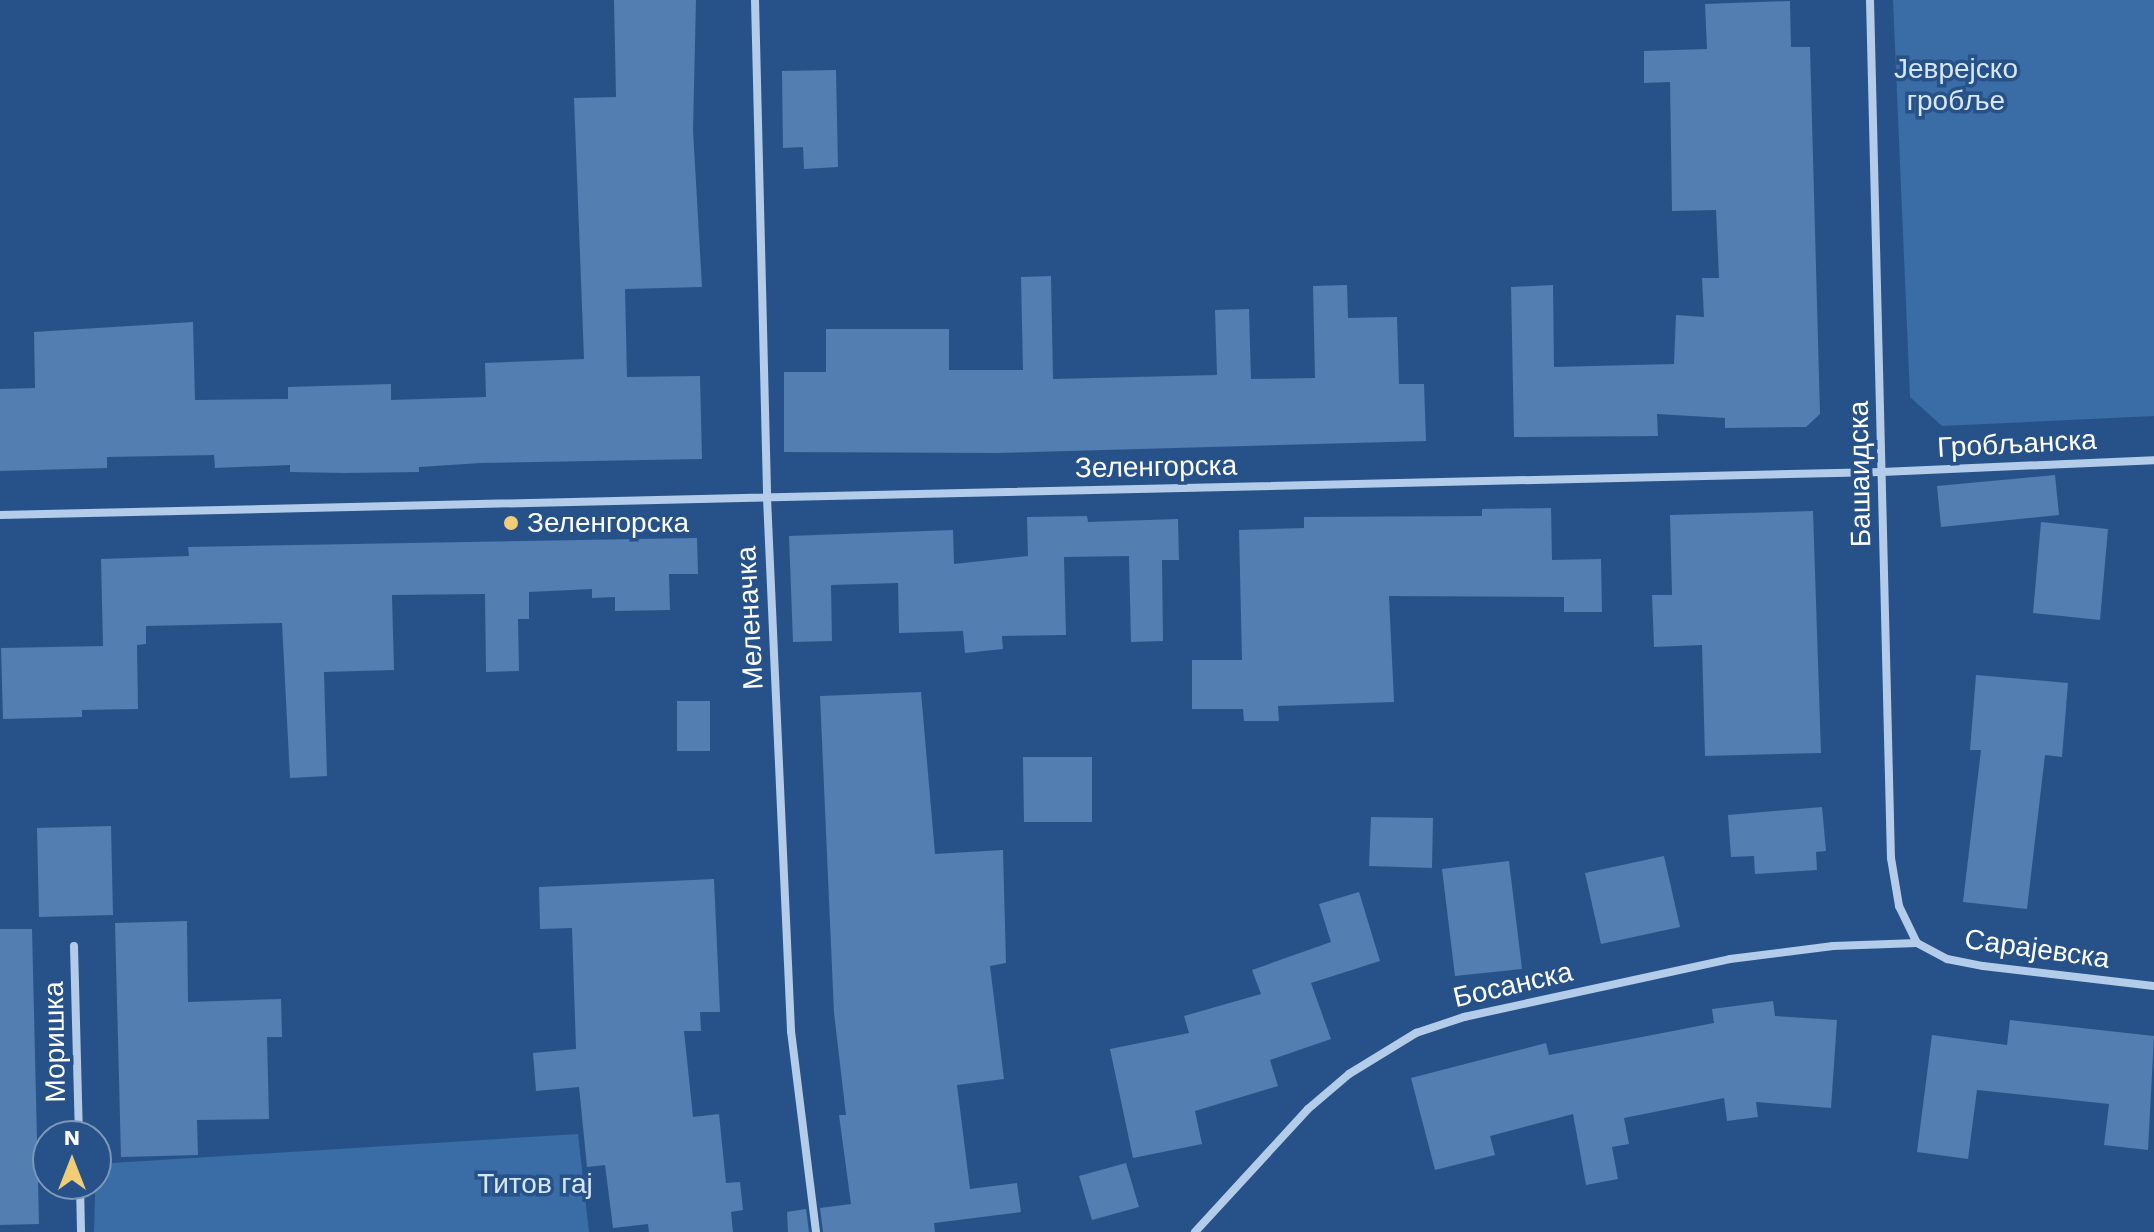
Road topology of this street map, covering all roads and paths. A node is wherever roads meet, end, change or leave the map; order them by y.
1 (755, 0) edge
2 (1870, 0) edge
3 (2154, 460) edge
4 (1882, 472) junction
5 (767, 498) junction
6 (0, 515) edge
7 (1917, 943) junction
8 (74, 946) dead end
9 (2154, 986) edge
10 (79, 1120) edge
11 (80, 1200) edge
12 (81, 1232) edge
13 (816, 1232) edge
14 (1195, 1232) edge

1 - 5 street, Меленачка
2 - 4 street, Башаидска
3 - 4 street, Гробљанска
4 - 5 street, Зеленгорска
4 - 7 street, Башаидска
5 - 6 street, Зеленгорска
5 - 13 street, Меленачка
7 - 9 street, Сарајевска
7 - 14 street, Босанска
8 - 10 street, Моришка
11 - 12 street

